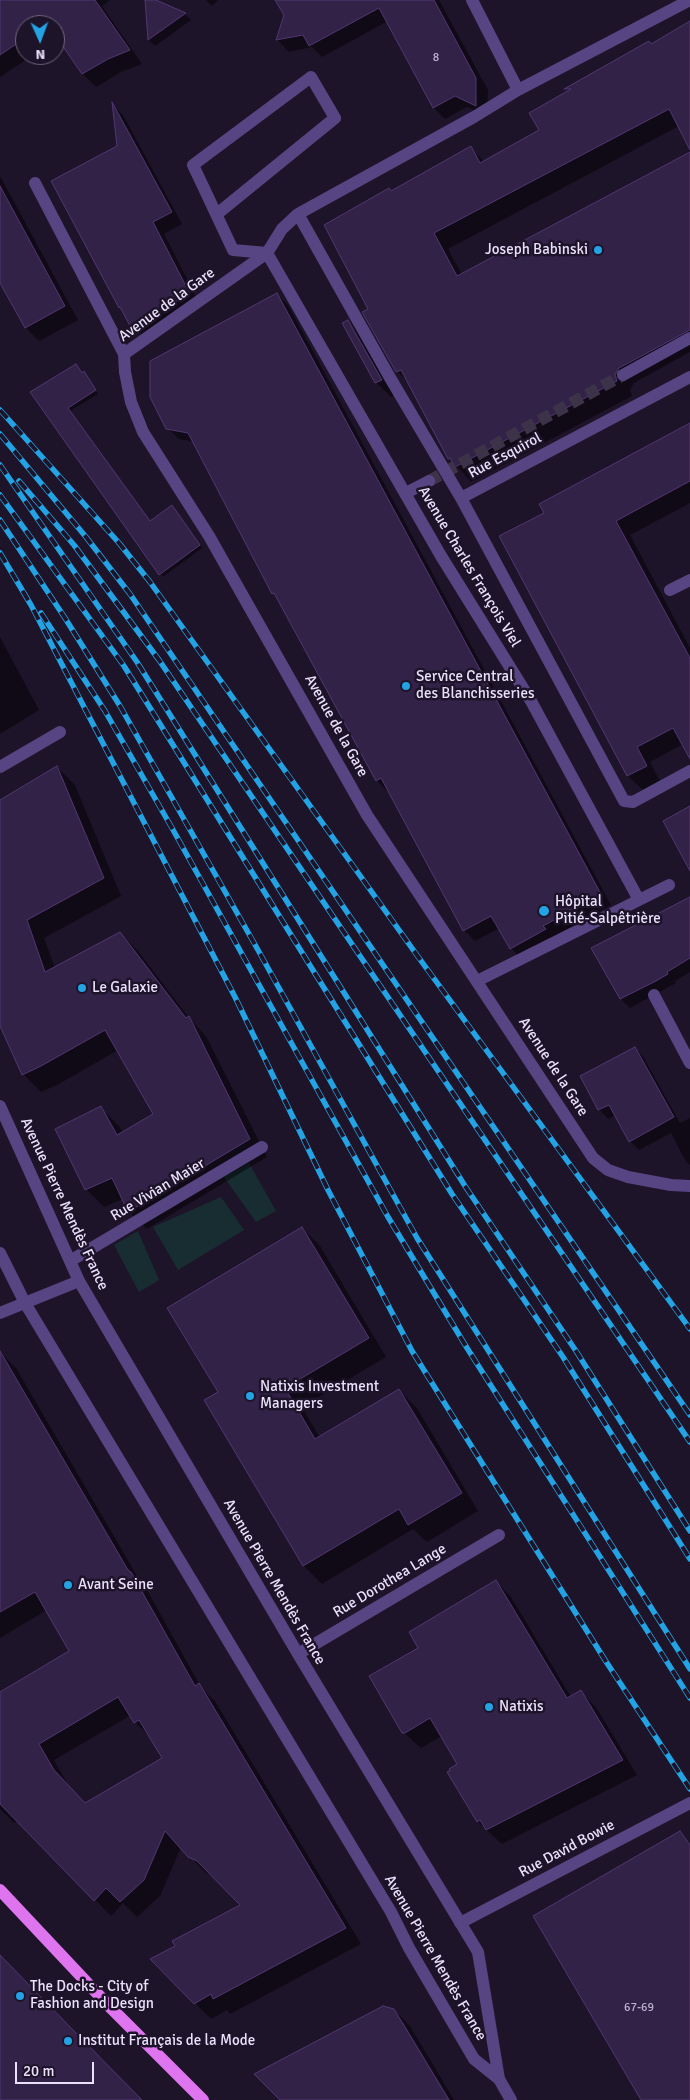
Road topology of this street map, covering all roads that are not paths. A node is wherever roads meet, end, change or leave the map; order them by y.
1 (472, 0) edge
2 (690, 0) edge
3 (518, 90) junction
4 (35, 183) dead end
5 (217, 214) junction
6 (298, 214) junction
7 (267, 253) junction
8 (690, 338) edge
9 (124, 354) junction
10 (623, 375) tunnel mouth
11 (690, 377) edge
12 (429, 481) tunnel mouth
13 (406, 493) junction
14 (461, 498) junction
15 (690, 580) edge
16 (670, 590) dead end
17 (60, 732) dead end
18 (0, 767) edge
19 (690, 771) edge
20 (669, 885) dead end
21 (639, 900) junction
22 (477, 981) junction
23 (654, 995) dead end
24 (690, 1063) edge
25 (0, 1106) edge
26 (262, 1147) dead end
27 (690, 1186) edge
28 (0, 1253) edge
29 (70, 1262) junction
30 (79, 1281) junction
31 (25, 1303) junction
32 (0, 1313) edge
33 (499, 1535) dead end
34 (298, 1654) junction
35 (685, 1806) edge
36 (0, 1890) edge
37 (460, 1923) junction
38 (499, 2079) junction
39 (203, 2100) edge
40 (511, 2100) edge

1 - 3 street
2 - 3 street
3 - 6 street
4 - 9 street
5 - 5 street
5 - 7 street
6 - 7 street
6 - 14 street, Rue Esquirol
7 - 9 street, Avenue de la Gare
7 - 13 street, Avenue Charles François Viel
8 - 10 street
9 - 22 street, Avenue de la Gare
11 - 14 street, Rue Esquirol
12 - 13 street
13 - 21 street, Avenue Charles François Viel
14 - 19 street
15 - 16 street
17 - 18 street
20 - 21 street
21 - 22 street
22 - 27 street, Avenue de la Gare
23 - 24 street
25 - 29 street, Avenue Pierre Mendès France
26 - 29 street, Rue Vivian Maier
28 - 31 street, Avenue Pierre Mendès France
29 - 30 street, Avenue Pierre Mendès France
30 - 31 street
30 - 34 street, Avenue Pierre Mendès France
31 - 32 street
31 - 38 street, Avenue Pierre Mendès France
33 - 34 street, Rue Dorothea Lange
34 - 37 street, Avenue Pierre Mendès France
35 - 37 street, Rue David Bowie
36 - 39 main road
37 - 38 street, Avenue Pierre Mendès France
38 - 40 street, Avenue Pierre Mendès France

